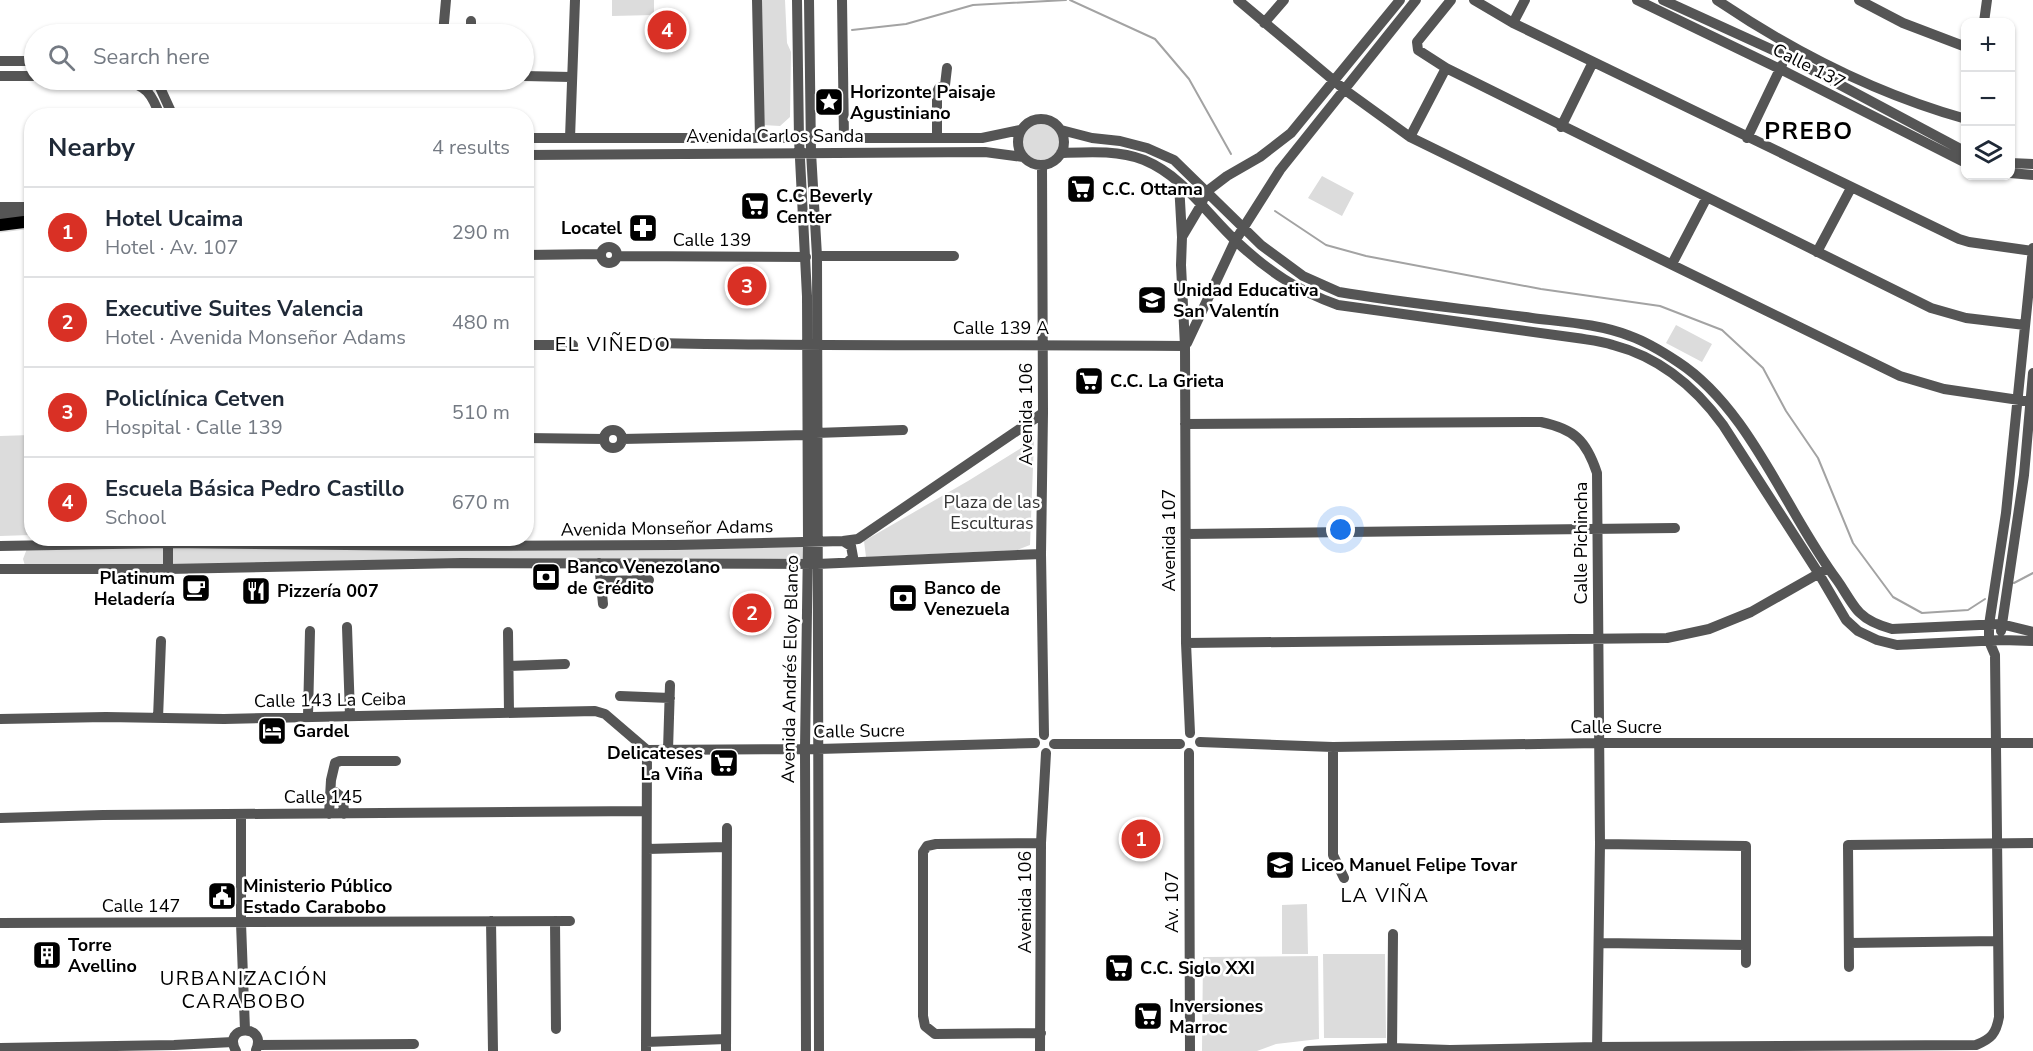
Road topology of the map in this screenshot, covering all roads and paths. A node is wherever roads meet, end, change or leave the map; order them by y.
1 (446, 0) edge
2 (575, 0) edge
3 (757, 0) edge
4 (797, 0) edge
5 (808, 0) edge
6 (842, 0) edge
7 (1238, 0) edge
8 (1400, 0) edge
9 (1416, 0) edge
10 (1451, 0) edge
11 (1474, 0) edge
12 (1525, 0) edge
13 (1637, 0) edge
14 (1663, 0) edge
15 (1717, 0) edge
16 (1859, 0) edge
17 (1987, 0) edge
18 (1282, 1) edge
19 (1985, 18) edge
20 (1264, 23) junction
21 (1514, 23) junction
22 (444, 24) edge
23 (1961, 45) edge
24 (1786, 57) junction
25 (0, 61) edge
26 (24, 62) edge
27 (1593, 62) junction
28 (947, 68) dead end
29 (1446, 68) junction
30 (1780, 69) junction
31 (0, 75) edge
32 (24, 76) edge
33 (534, 76) edge
34 (571, 77) junction
35 (1335, 81) junction
36 (147, 90) edge
37 (161, 90) edge
38 (1345, 90) junction
39 (157, 108) edge
40 (169, 108) edge
41 (1961, 118) edge
42 (1561, 127) junction
43 (1020, 130) junction
44 (1061, 130) junction
45 (1410, 137) junction
46 (534, 138) edge
47 (570, 138) junction
48 (760, 138) junction
49 (844, 138) junction
50 (937, 138) junction
51 (1747, 138) junction
52 (805, 139) junction
53 (1961, 150) edge
54 (806, 152) junction
55 (1062, 153) junction
56 (534, 154) edge
57 (1023, 157) junction
58 (1961, 161) edge
59 (2015, 163) edge
60 (2033, 164) edge
61 (1042, 165) junction
62 (2015, 173) edge
63 (2033, 175) edge
64 (1179, 183) junction
65 (1851, 188) junction
66 (1206, 192) junction
67 (1706, 199) junction
68 (1201, 205) junction
69 (0, 207) edge
70 (24, 207) edge
71 (0, 216) edge
72 (24, 216) edge
73 (24, 222) edge
74 (0, 225) edge
75 (1244, 228) junction
76 (1182, 237) junction
77 (1235, 241) junction
78 (2033, 250) edge
79 (1817, 252) junction
80 (534, 255) edge
81 (811, 256) junction
82 (954, 256) dead end
83 (1672, 264) junction
84 (1375, 297) junction
85 (1374, 310) junction
86 (2025, 325) junction
87 (656, 343) dead end
88 (1042, 344) junction
89 (534, 345) edge
90 (573, 345) dead end
91 (811, 346) junction
92 (1185, 346) junction
93 (2033, 373) edge
94 (2016, 400) junction
95 (2031, 402) edge
96 (1043, 413) junction
97 (1185, 424) junction
98 (903, 430) dead end
99 (1745, 433) junction
100 (812, 434) junction
101 (534, 438) edge
102 (1733, 440) junction
103 (2028, 475) edge
104 (1675, 528) dead end
105 (1598, 529) junction
106 (1186, 534) junction
107 (843, 541) junction
108 (534, 542) edge
109 (812, 542) junction
110 (24, 545) edge
111 (0, 546) edge
112 (168, 546) edge
113 (292, 546) edge
114 (413, 546) edge
115 (1041, 554) junction
116 (599, 563) junction
117 (847, 563) junction
118 (413, 564) junction
119 (812, 564) junction
120 (293, 567) junction
121 (0, 569) edge
122 (168, 569) junction
123 (1823, 571) junction
124 (601, 580) junction
125 (649, 580) dead end
126 (603, 604) dead end
127 (2001, 624) junction
128 (1989, 625) junction
129 (347, 627) dead end
130 (310, 631) dead end
131 (508, 632) dead end
132 (2033, 632) edge
133 (1598, 639) junction
134 (1989, 640) junction
135 (2002, 640) junction
136 (161, 641) dead end
137 (2033, 641) edge
138 (1186, 644) junction
139 (1995, 655) junction
140 (565, 664) dead end
141 (509, 666) junction
142 (670, 685) dead end
143 (620, 696) dead end
144 (670, 698) junction
145 (509, 713) junction
146 (350, 715) junction
147 (308, 716) junction
148 (158, 718) junction
149 (0, 719) edge
150 (1190, 733) junction
151 (1044, 735) junction
152 (1200, 742) junction
153 (1995, 742) junction
154 (2033, 742) edge
155 (1035, 743) junction
156 (1599, 743) junction
157 (1054, 744) junction
158 (1180, 744) junction
159 (1333, 747) junction
160 (805, 748) junction
161 (818, 749) junction
162 (647, 750) junction
163 (668, 750) junction
164 (1046, 753) junction
165 (1189, 753) junction
166 (396, 761) dead end
167 (331, 789) junction
168 (646, 811) junction
169 (329, 814) junction
170 (345, 814) junction
171 (241, 815) junction
172 (0, 818) edge
173 (727, 828) dead end
174 (1041, 843) junction
175 (1996, 843) junction
176 (2033, 843) edge
177 (1600, 844) junction
178 (726, 848) junction
179 (647, 849) junction
180 (1344, 878) dead end
181 (491, 921) junction
182 (555, 921) junction
183 (570, 921) dead end
184 (0, 923) edge
185 (241, 923) junction
186 (1393, 934) dead end
187 (1998, 941) junction
188 (1600, 943) junction
189 (1849, 943) junction
190 (1746, 945) junction
191 (1746, 963) dead end
192 (1849, 967) dead end
193 (556, 1029) dead end
194 (245, 1030) junction
195 (1041, 1033) junction
196 (726, 1039) junction
197 (414, 1044) dead end
198 (646, 1046) edge
199 (234, 1047) edge
200 (0, 1048) edge
201 (257, 1048) edge
202 (1392, 1049) edge
203 (1597, 1049) edge
204 (1851, 1049) edge
205 (493, 1051) edge
206 (726, 1051) edge
207 (806, 1051) edge
208 (819, 1051) edge
209 (1040, 1051) edge
210 (1190, 1051) edge
211 (1308, 1051) edge

1 - 22 street
2 - 34 street
3 - 48 street
4 - 52 street, Avenida Andrés Eloy Blanco
5 - 52 street, Avenida Andrés Eloy Blanco
6 - 49 street
7 - 20 street
8 - 35 street
9 - 38 street
10 - 29 street
11 - 21 street
12 - 21 street
13 - 30 street, Calle 137
14 - 24 street
15 - 41 street
16 - 23 street
17 - 19 street
18 - 20 street
20 - 35 street
21 - 27 street
24 - 30 street
24 - 53 street
25 - 26 street
27 - 42 street
27 - 51 street
28 - 50 street
29 - 42 street
29 - 45 street
30 - 51 street
30 - 58 street, Calle 137
31 - 32 street
33 - 34 street
34 - 47 street
35 - 38 street
35 - 66 street
36 - 39 street
37 - 40 street
38 - 45 street
38 - 75 street
42 - 67 street
43 - 44 street
43 - 50 street, Avenida Carlos Sanda
43 - 57 street
44 - 55 street
44 - 66 street
45 - 83 street
46 - 47 street, Avenida Carlos Sanda
47 - 48 street, Avenida Carlos Sanda
48 - 52 street, Avenida Carlos Sanda
49 - 50 street, Avenida Carlos Sanda
49 - 52 street, Avenida Carlos Sanda
51 - 65 street
52 - 54 street, Avenida Andrés Eloy Blanco
54 - 56 street, Avenida Carlos Sanda
54 - 57 street, Avenida Carlos Sanda
54 - 81 street, Avenida Andrés Eloy Blanco
55 - 61 street
55 - 64 street
57 - 61 street
59 - 60 street
61 - 88 street, Avenida 106
62 - 63 street
64 - 68 street
64 - 76 street, Avenida 107
65 - 78 street
65 - 79 street
66 - 68 street
66 - 75 street
67 - 79 street
67 - 83 street
68 - 76 street
68 - 77 street
69 - 70 street
71 - 72 street
73 - 74 main road
75 - 77 street
75 - 84 street
76 - 92 street, Avenida 107
77 - 85 street
77 - 92 street
78 - 86 street
79 - 86 street
80 - 81 street, Calle 139
81 - 82 street, Calle 139
81 - 91 street, Avenida Andrés Eloy Blanco
83 - 94 street
84 - 85 street
84 - 99 street
85 - 102 street
86 - 94 street
87 - 91 street, Calle 139 A
88 - 91 street, Calle 139 A
88 - 92 street, Calle 139 A
88 - 96 street, Avenida 106
89 - 90 street
91 - 100 street, Avenida Andrés Eloy Blanco
92 - 97 street, Avenida 107
93 - 95 street
94 - 95 street
94 - 128 street
95 - 103 street
96 - 107 street, Avenida Monseñor Adams
96 - 115 street, Avenida 106
97 - 105 street, Calle Pichincha
97 - 106 street, Avenida 107
98 - 100 street
99 - 102 street
99 - 123 street
100 - 101 street
100 - 109 street, Avenida Andrés Eloy Blanco
102 - 123 street
103 - 127 street
104 - 105 street
105 - 106 street
105 - 133 street, Calle Pichincha
106 - 138 street, Avenida 107
107 - 109 street, Avenida Monseñor Adams
107 - 117 street
108 - 109 street, Avenida Monseñor Adams
109 - 119 street, Avenida Andrés Eloy Blanco
110 - 111 street, Avenida Monseñor Adams
112 - 122 street
113 - 120 street
114 - 118 street
115 - 117 street, Avenida Monseñor Adams
115 - 151 street, Avenida 106
116 - 118 street, Avenida Monseñor Adams
116 - 119 street, Avenida Monseñor Adams
116 - 124 street
117 - 119 street, Avenida Monseñor Adams
118 - 120 street, Avenida Monseñor Adams
119 - 160 street, Avenida Andrés Eloy Blanco
119 - 161 street, Avenida Andrés Eloy Blanco
120 - 122 street, Avenida Monseñor Adams
121 - 122 street, Avenida Monseñor Adams
123 - 128 street
123 - 133 street
123 - 134 street
124 - 125 street
124 - 126 street
127 - 128 street
127 - 132 street
127 - 135 street
128 - 134 street
129 - 146 street
130 - 147 street
131 - 141 street
133 - 138 street
133 - 156 street, Calle Pichincha
134 - 135 street
134 - 139 street
135 - 137 street
135 - 139 street
136 - 148 street
138 - 150 street, Avenida 107
139 - 153 street
140 - 141 street
141 - 145 street
142 - 144 street
143 - 144 street
144 - 163 street
145 - 146 street, Calle 143 La Ceiba
145 - 162 street, Calle 143 La Ceiba
146 - 147 street, Calle 143 La Ceiba
147 - 148 street, Calle 143 La Ceiba
148 - 149 street, Calle 143 La Ceiba
150 - 152 street
150 - 158 street
151 - 155 street
151 - 157 street
152 - 159 street, Calle Sucre
152 - 165 street
153 - 154 street, Calle Sucre
153 - 156 street, Calle Sucre
153 - 175 street
155 - 161 street, Calle Sucre
155 - 164 street
156 - 159 street, Calle Sucre
156 - 177 street, Calle Pichincha
157 - 158 street
157 - 164 street
158 - 165 street
159 - 180 street
160 - 161 street, Calle Sucre
160 - 163 street, Calle Sucre
160 - 207 street, Avenida Andrés Eloy Blanco
161 - 208 street, Avenida Andrés Eloy Blanco
162 - 163 street, Calle Sucre
162 - 168 street
164 - 174 street, Avenida 106
165 - 210 street, Av. 107
166 - 167 street
167 - 169 street
167 - 170 street
168 - 170 street, Calle 145
168 - 179 street
169 - 170 street, Calle 145
169 - 171 street, Calle 145
171 - 172 street, Calle 145
171 - 185 street
173 - 178 street
174 - 195 street, Avenida 106
174 - 195 street
175 - 176 street
175 - 187 street
175 - 189 street
177 - 188 street, Calle Pichincha
177 - 190 street
178 - 179 street
178 - 196 street
179 - 198 street
181 - 182 street, Calle 147
181 - 185 street, Calle 147
181 - 205 street
182 - 183 street, Calle 147
182 - 193 street
184 - 185 street, Calle 147
185 - 194 street
186 - 202 street
187 - 189 street
187 - 204 street
188 - 190 street
188 - 203 street, Calle Pichincha
189 - 192 street
190 - 191 street
194 - 199 street
194 - 201 street
195 - 209 street, Avenida 106
196 - 198 street
196 - 206 street
197 - 201 street
199 - 200 street
202 - 203 street
202 - 211 street
203 - 204 street

